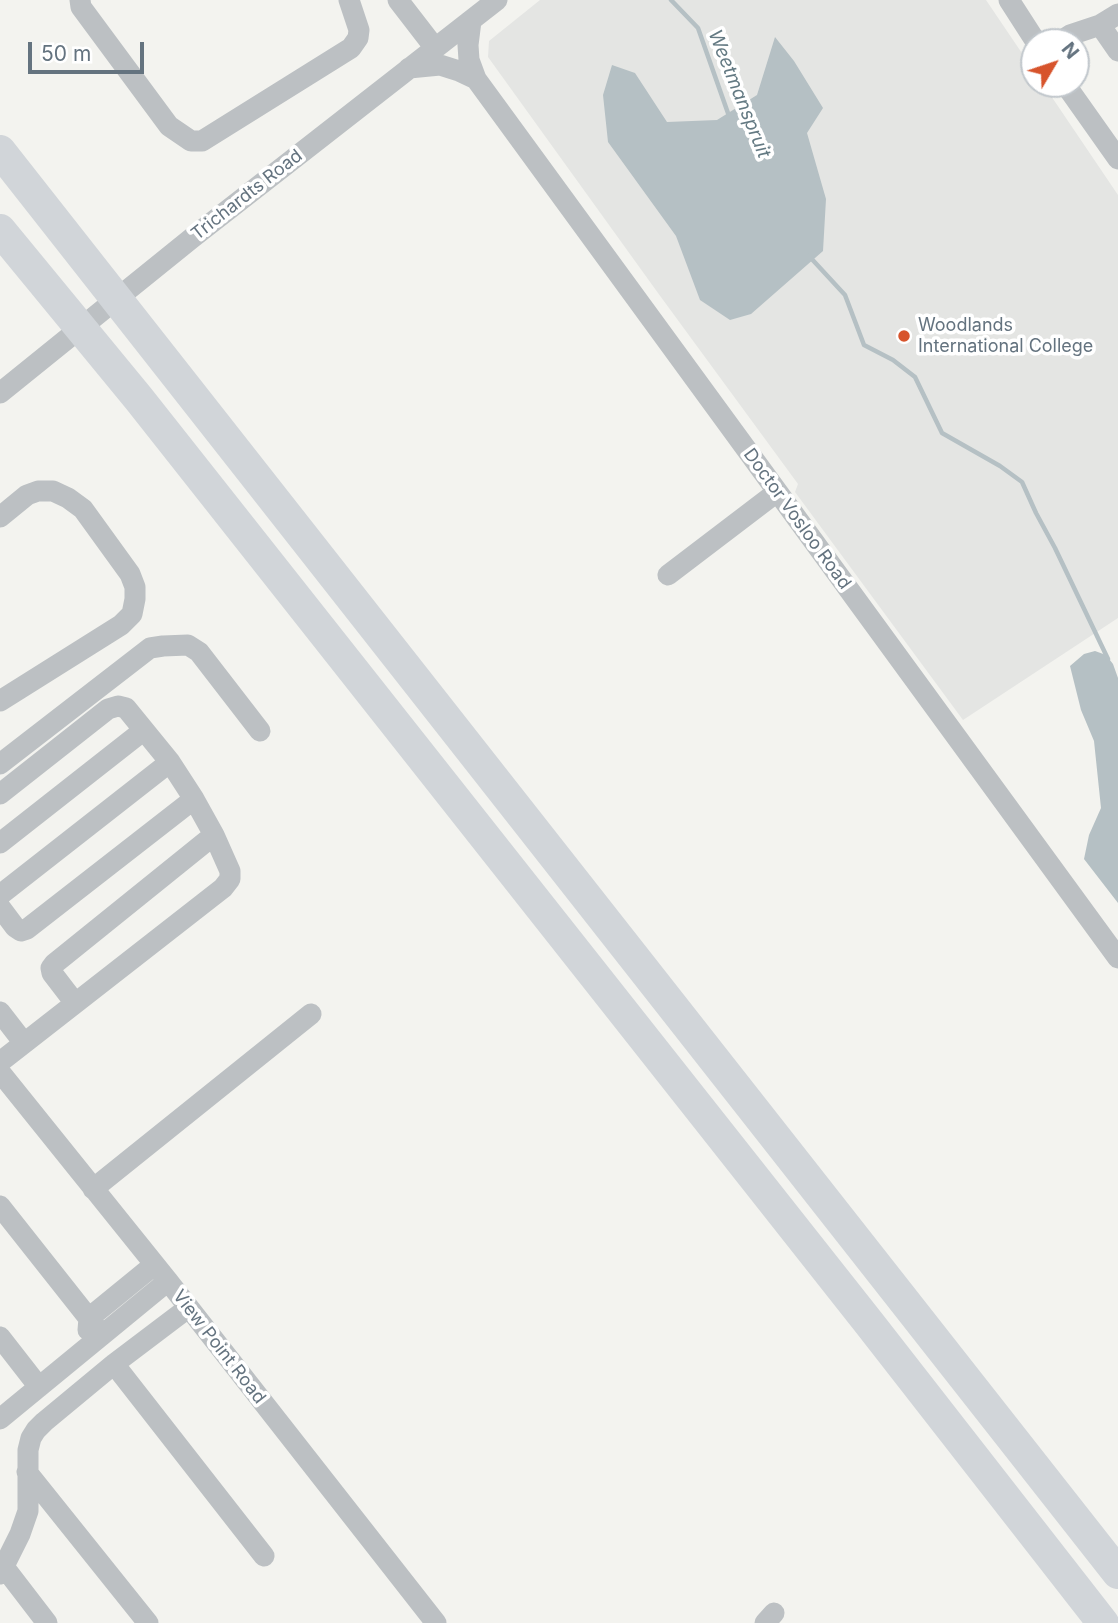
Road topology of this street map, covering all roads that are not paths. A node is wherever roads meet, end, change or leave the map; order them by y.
1 (80, 0) edge
2 (349, 0) edge
3 (398, 0) edge
4 (497, 0) edge
5 (1009, 0) edge
6 (1109, 20) edge
7 (471, 21) junction
8 (1027, 28) edge
9 (1088, 28) edge
10 (435, 48) junction
11 (1118, 51) edge
12 (409, 68) junction
13 (476, 79) junction
14 (1075, 98) edge
15 (0, 145) edge
16 (0, 151) edge
17 (1118, 159) edge
18 (0, 230) edge
19 (70, 238) junction
20 (6, 388) edge
21 (777, 492) junction
22 (0, 517) edge
23 (668, 575) dead end
24 (0, 701) edge
25 (144, 730) junction
26 (260, 731) dead end
27 (170, 761) junction
28 (0, 764) edge
29 (0, 794) edge
30 (194, 799) junction
31 (214, 835) junction
32 (0, 843) edge
33 (0, 895) edge
34 (0, 907) edge
35 (1118, 958) edge
36 (75, 1003) junction
37 (0, 1012) edge
38 (311, 1014) dead end
39 (24, 1043) junction
40 (0, 1062) edge
41 (0, 1072) edge
42 (93, 1189) junction
43 (0, 1206) edge
44 (161, 1273) junction
45 (188, 1308) junction
46 (89, 1318) junction
47 (0, 1337) edge
48 (95, 1340) junction
49 (114, 1364) junction
50 (39, 1387) junction
51 (0, 1419) edge
52 (27, 1472) junction
53 (264, 1556) dead end
54 (2, 1571) edge
55 (1118, 1573) edge
56 (47, 1623) edge
57 (148, 1623) edge
58 (436, 1623) edge
59 (1103, 1623) edge

1 - 2 street
3 - 10 street
4 - 7 street, Trichardts Road
5 - 8 street
6 - 9 street
6 - 11 street
7 - 10 street, Trichardts Road
7 - 13 street, Doctor Vosloo Road
10 - 12 street, Trichardts Road
12 - 13 street
12 - 20 street, Trichardts Road
13 - 21 street, Doctor Vosloo Road
14 - 17 street
15 - 19 highway
16 - 19 highway
18 - 59 highway
19 - 55 highway
21 - 23 street
21 - 35 street, Doctor Vosloo Road
22 - 24 street
25 - 27 street
25 - 29 street
25 - 32 street
26 - 28 street
27 - 30 street
27 - 33 street
30 - 31 street
30 - 34 street
31 - 36 street
31 - 36 street
36 - 39 street
37 - 39 street
38 - 42 street
39 - 40 street
41 - 42 street, View Point Road
42 - 44 street, View Point Road
43 - 46 street
44 - 45 street, View Point Road
44 - 46 street
44 - 48 street
45 - 49 street
45 - 58 street, View Point Road
46 - 48 street
47 - 50 street
48 - 50 street
49 - 52 street
49 - 53 street
50 - 51 street
52 - 54 street
52 - 57 street
54 - 56 street

